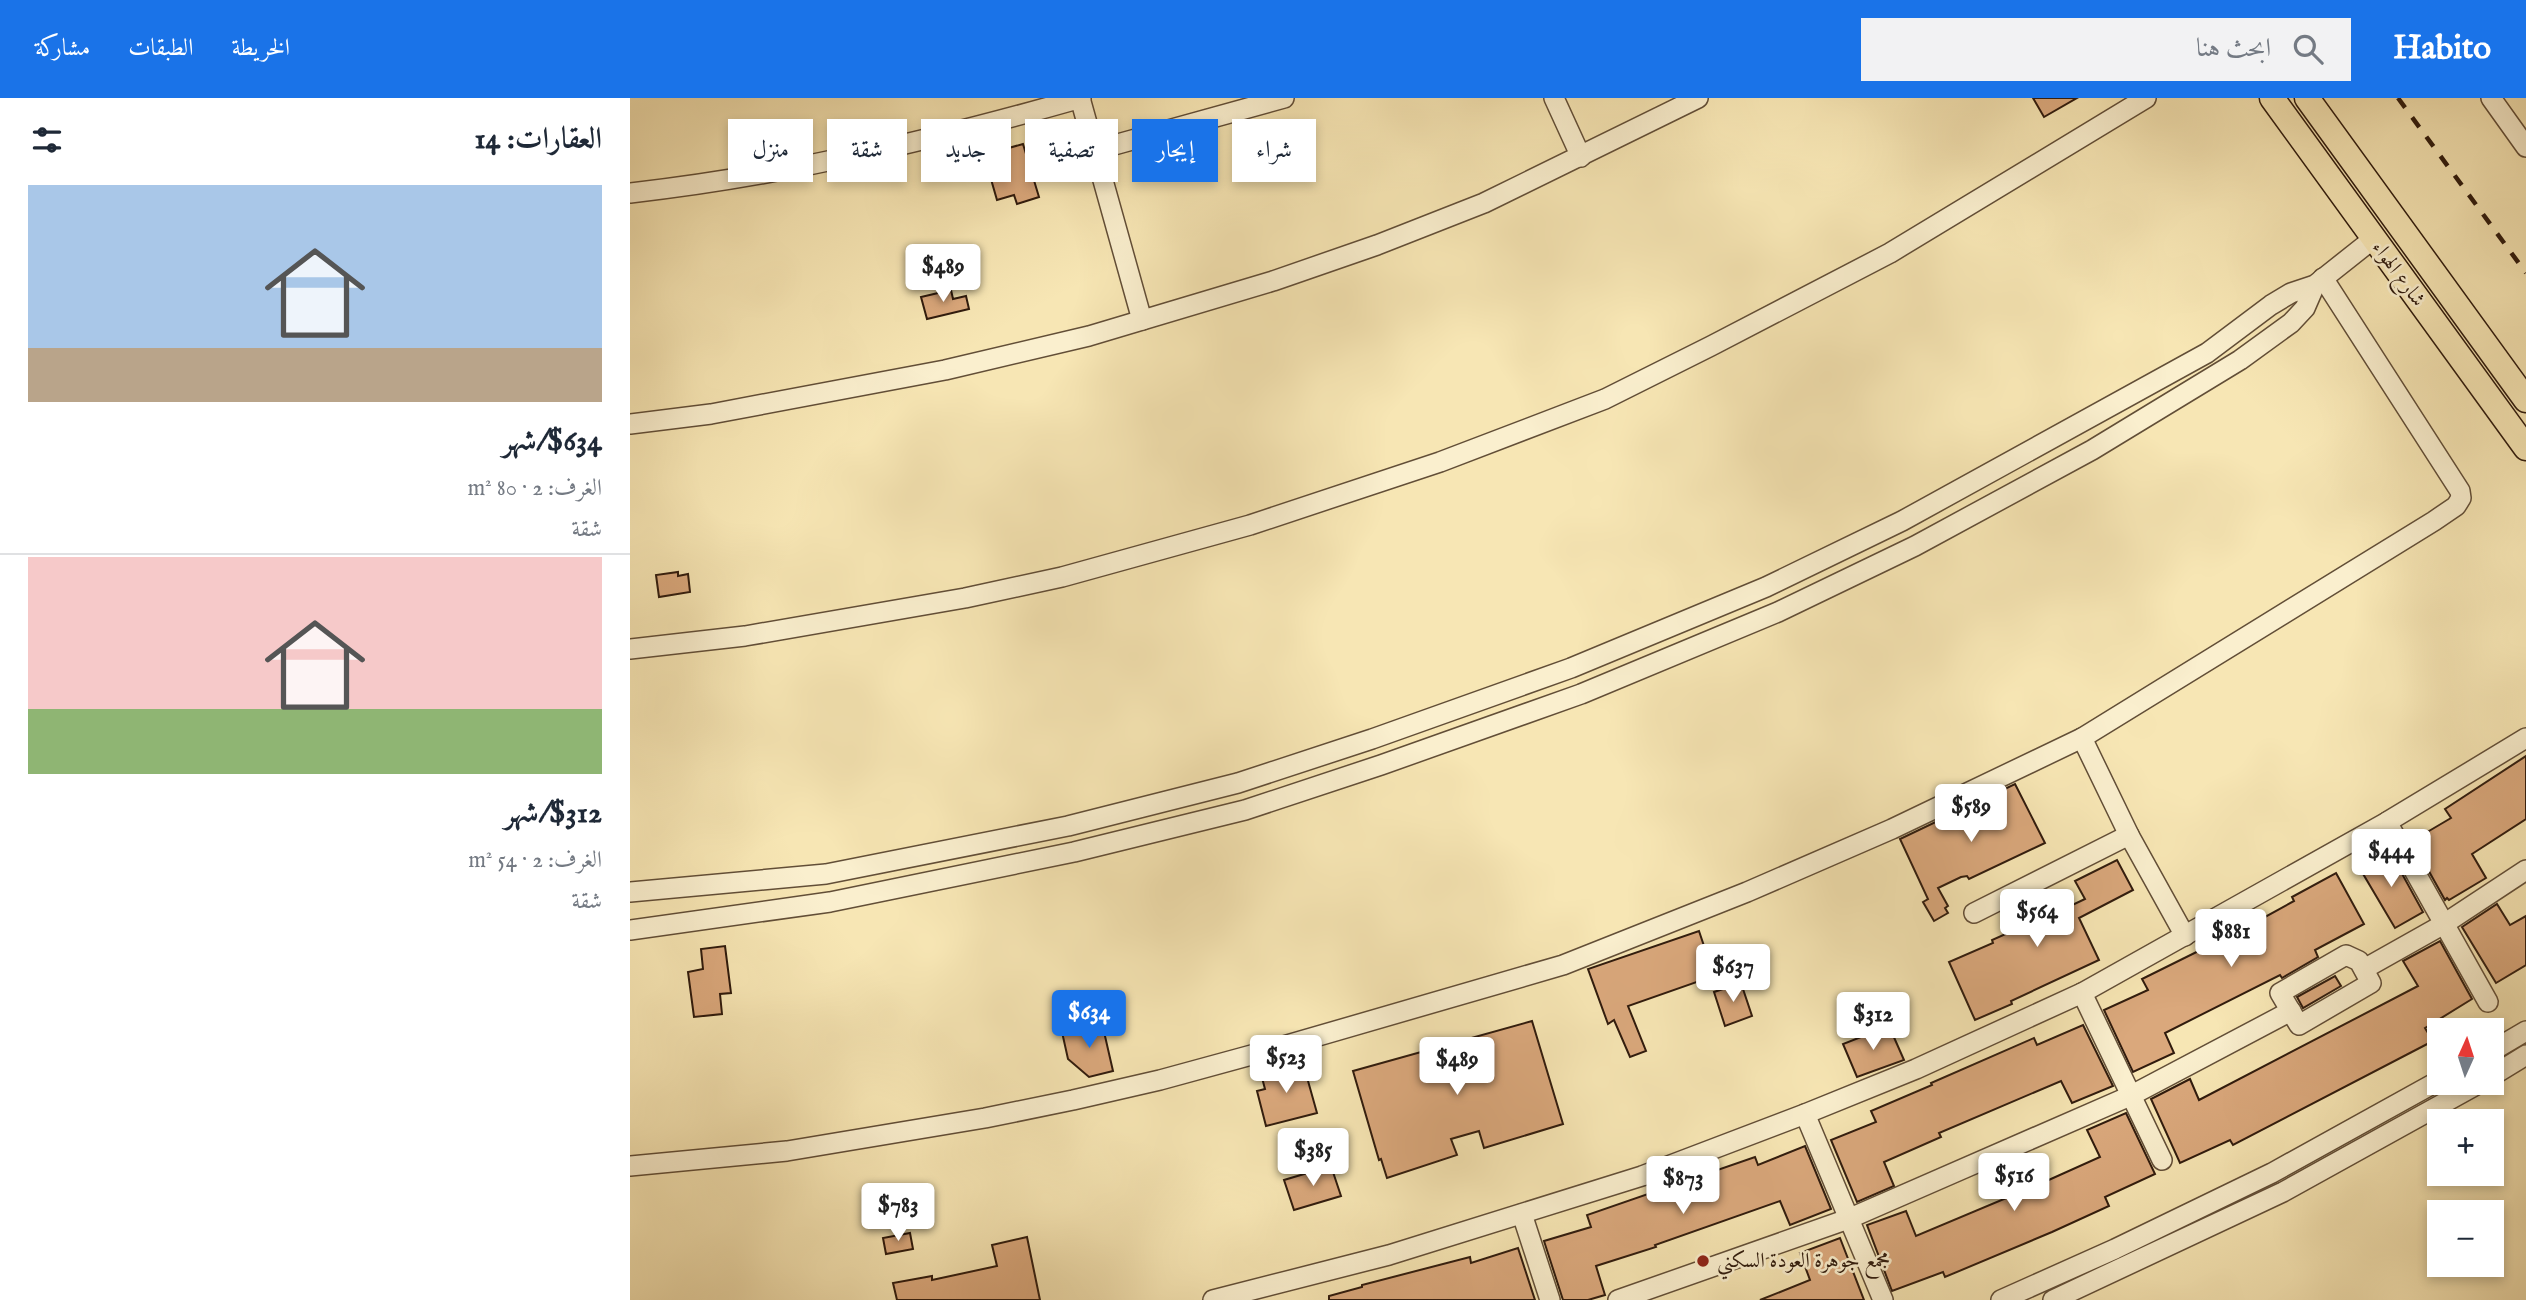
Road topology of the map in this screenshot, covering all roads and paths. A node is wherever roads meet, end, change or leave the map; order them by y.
1 (1081, 98) edge
2 (1284, 98) edge
3 (1554, 98) edge
4 (1698, 98) edge
5 (2147, 98) edge
6 (2272, 98) edge
7 (2307, 98) edge
8 (2491, 98) edge
9 (1087, 119) edge
10 (2524, 139) edge
11 (1118, 144) edge
12 (1581, 157) junction
13 (1105, 182) edge
14 (630, 193) edge
15 (2373, 239) junction
16 (2319, 281) junction
17 (1142, 320) junction
18 (2526, 401) edge
19 (630, 424) edge
20 (2526, 448) edge
21 (630, 649) edge
22 (2082, 738) junction
23 (2526, 738) edge
24 (2387, 822) junction
25 (2129, 835) junction
26 (2526, 870) edge
27 (630, 892) edge
28 (1974, 913) dead end
29 (2444, 924) junction
30 (630, 930) edge
31 (2185, 936) junction
32 (2364, 969) junction
33 (2082, 993) junction
34 (2488, 1002) dead end
35 (2291, 1011) junction
36 (2526, 1031) edge
37 (2504, 1044) edge
38 (2526, 1055) edge
39 (2504, 1069) edge
40 (2427, 1087) edge
41 (2130, 1096) junction
42 (2453, 1096) edge
43 (1805, 1114) junction
44 (2162, 1160) dead end
45 (630, 1166) edge
46 (1522, 1214) junction
47 (1848, 1219) junction
48 (1233, 1298) edge
49 (1213, 1300) edge
50 (1550, 1300) edge
51 (1618, 1300) edge
52 (1883, 1300) edge
53 (2001, 1300) edge
54 (2053, 1300) edge

1 - 9 street
1 - 14 street
2 - 11 street
3 - 12 street
4 - 12 street
5 - 21 street
6 - 15 main road, شارع الهواء
7 - 18 main road, شارع الهواء
8 - 10 street
12 - 17 street
13 - 17 street
15 - 16 street
15 - 20 main road, شارع الهواء
16 - 22 street
16 - 27 street
16 - 30 street
17 - 19 street
22 - 25 street
22 - 45 street
23 - 24 street
24 - 29 street
24 - 31 street
25 - 28 street
25 - 31 street
26 - 29 street
29 - 32 street
29 - 34 street
31 - 33 street
32 - 35 street
32 - 35 street
33 - 41 street
33 - 43 street
35 - 41 street
36 - 37 street
38 - 39 street
40 - 53 street
41 - 44 street
41 - 47 street
42 - 54 street
43 - 46 street
43 - 47 street
46 - 48 street
46 - 50 street
47 - 51 street
47 - 52 street
48 - 49 street

